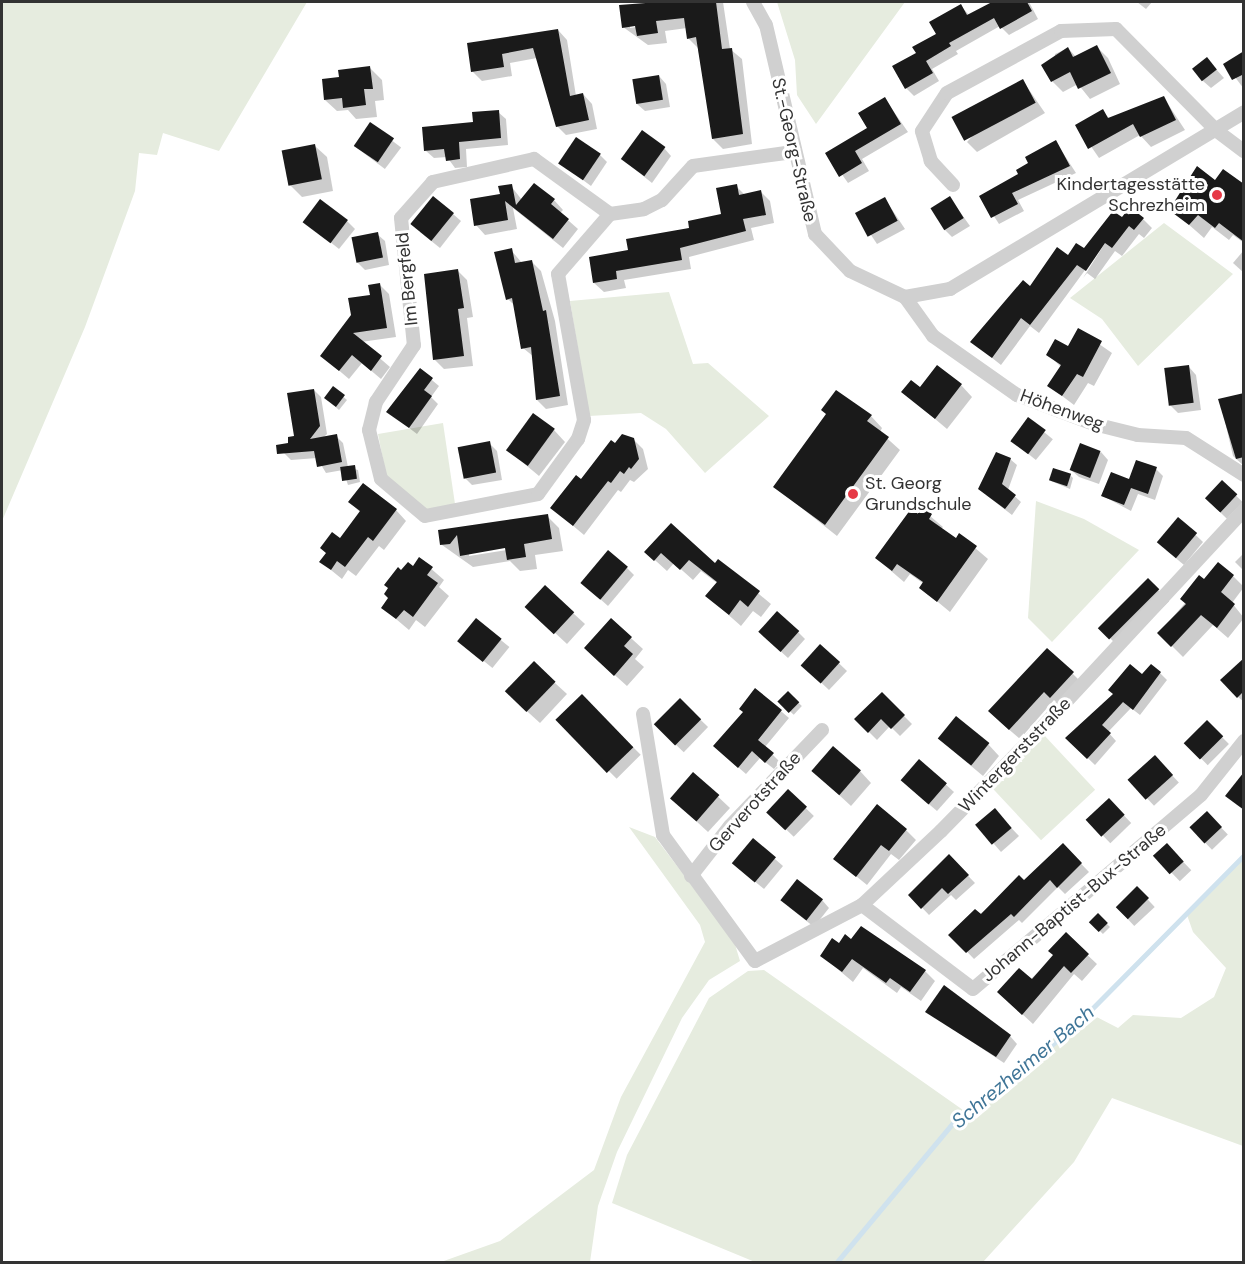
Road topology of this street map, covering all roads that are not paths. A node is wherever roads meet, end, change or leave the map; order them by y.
1 (753, 2) edge
2 (1244, 112) edge
3 (1217, 131) junction
4 (1244, 151) edge
5 (793, 152) junction
6 (953, 185) dead end
7 (610, 214) junction
8 (905, 297) junction
9 (1244, 476) edge
10 (1244, 510) edge
11 (643, 714) dead end
12 (822, 730) dead end
13 (1244, 741) edge
14 (691, 876) junction
15 (862, 905) junction

1 - 5 street, St.-Georg-Straße
2 - 3 street
3 - 4 street
3 - 6 street
3 - 8 street
5 - 7 street
5 - 8 street, St.-Georg-Straße
7 - 7 street, Im Bergfeld
8 - 9 street, Höhenweg
10 - 15 street, Wintergerststraße
11 - 14 street
12 - 14 street, Gerverotstraße
13 - 15 street, Johann-Baptist-Bux-Straße
14 - 15 street, Wintergerststraße

